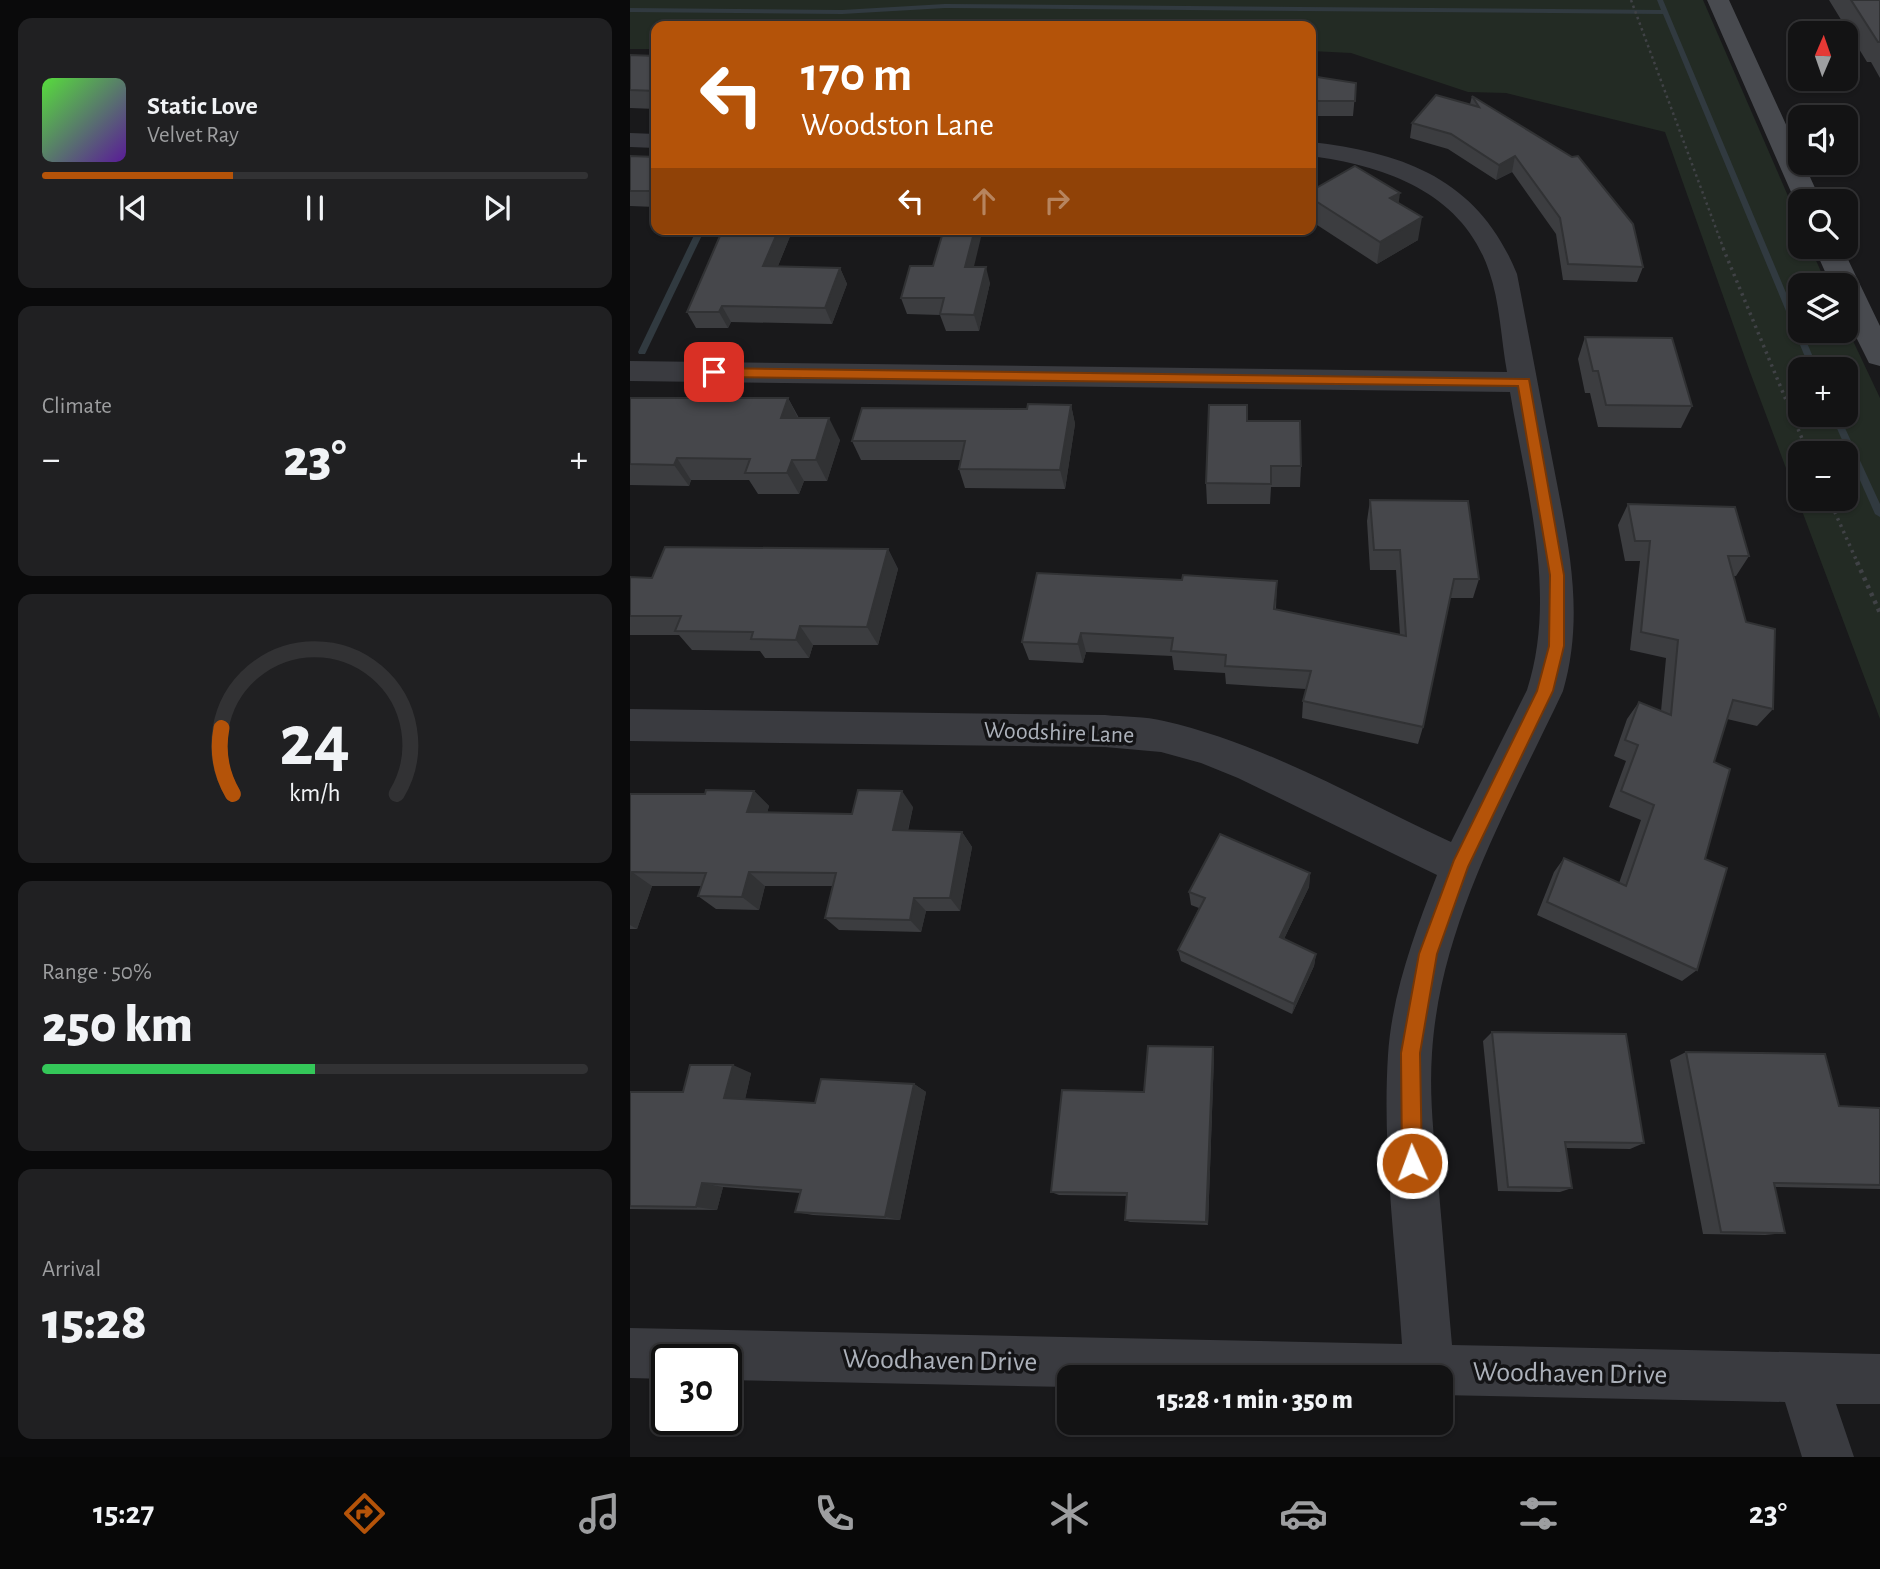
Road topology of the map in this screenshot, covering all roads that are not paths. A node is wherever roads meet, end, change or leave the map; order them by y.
1 (1718, 0) edge
2 (630, 141) edge
3 (651, 141) edge
4 (1316, 150) edge
5 (1803, 189) edge
6 (1858, 311) edge
7 (1880, 356) edge
8 (630, 371) edge
9 (1524, 382) junction
10 (630, 725) edge
11 (1460, 866) junction
12 (630, 1353) edge
13 (1194, 1365) edge
14 (1429, 1365) edge
15 (1453, 1370) edge
16 (1802, 1377) junction
17 (1880, 1379) edge
18 (1828, 1457) edge

1 - 5 street
2 - 3 street
4 - 9 street
6 - 7 street
8 - 9 street
9 - 11 street
10 - 11 street, Woodshire Lane
11 - 14 street
12 - 13 street, Woodhaven Drive
15 - 16 street, Woodhaven Drive
16 - 17 street, Woodhaven Drive
16 - 18 street

